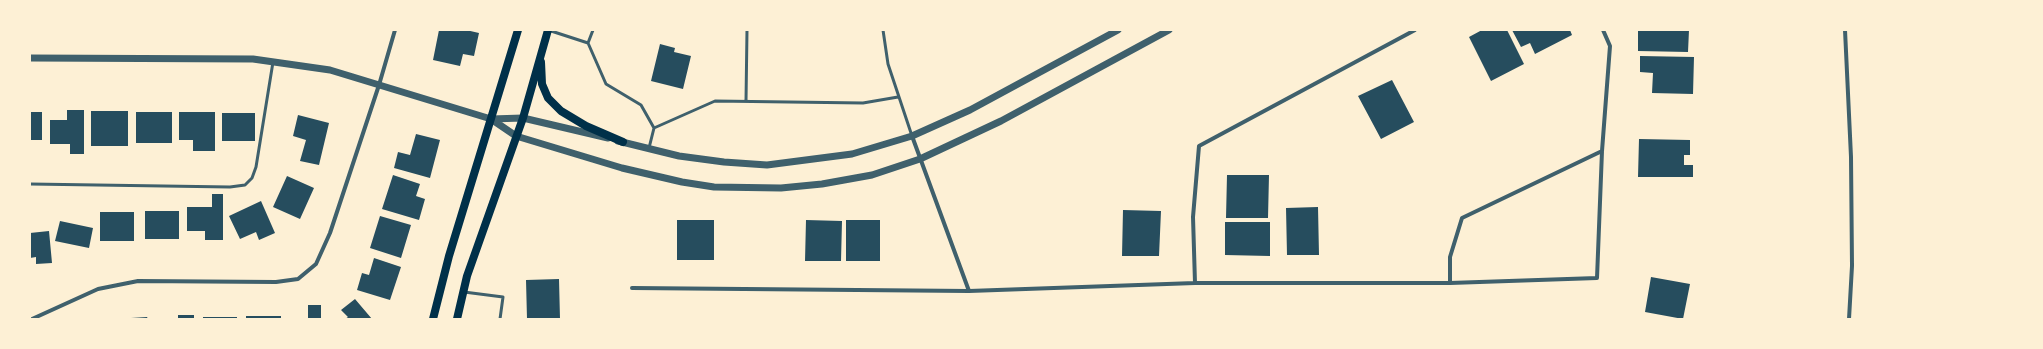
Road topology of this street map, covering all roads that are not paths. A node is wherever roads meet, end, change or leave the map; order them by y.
1 (395, 30) edge
2 (518, 30) edge
3 (548, 30) edge
4 (593, 30) edge
5 (747, 30) edge
6 (883, 30) edge
7 (1118, 30) edge
8 (1169, 30) edge
9 (1415, 30) edge
10 (1602, 30) edge
11 (1845, 30) edge
12 (588, 43) junction
13 (540, 57) junction
14 (30, 58) edge
15 (273, 62) junction
16 (379, 85) junction
17 (898, 97) junction
18 (746, 101) junction
19 (523, 118) junction
20 (490, 119) junction
21 (654, 128) junction
22 (516, 136) junction
23 (912, 136) junction
24 (623, 142) junction
25 (649, 148) junction
26 (1602, 150) junction
27 (920, 159) junction
28 (30, 184) edge
29 (1195, 283) junction
30 (1450, 283) junction
31 (632, 288) dead end
32 (969, 291) junction
33 (464, 292) junction
34 (32, 319) edge
35 (433, 319) edge
36 (458, 319) edge
37 (500, 319) edge
38 (1849, 319) edge

1 - 16 street
2 - 20 main road
3 - 12 lane
3 - 13 main road
4 - 12 lane
5 - 18 lane
6 - 17 lane
7 - 23 street
8 - 27 street
9 - 29 street
10 - 26 street
11 - 38 street
12 - 21 lane
13 - 19 main road
13 - 24 main road
14 - 15 street
15 - 16 street
15 - 28 lane
16 - 20 street
16 - 34 street
17 - 18 lane
17 - 23 lane
18 - 21 lane
19 - 20 street
19 - 22 main road
19 - 24 street
20 - 22 street
20 - 35 main road
21 - 25 lane
22 - 27 street
22 - 33 main road
23 - 25 street
23 - 27 street
24 - 25 street
26 - 30 street
26 - 30 street
27 - 32 street
29 - 30 street
29 - 32 street
31 - 32 street
33 - 36 main road
33 - 37 lane

